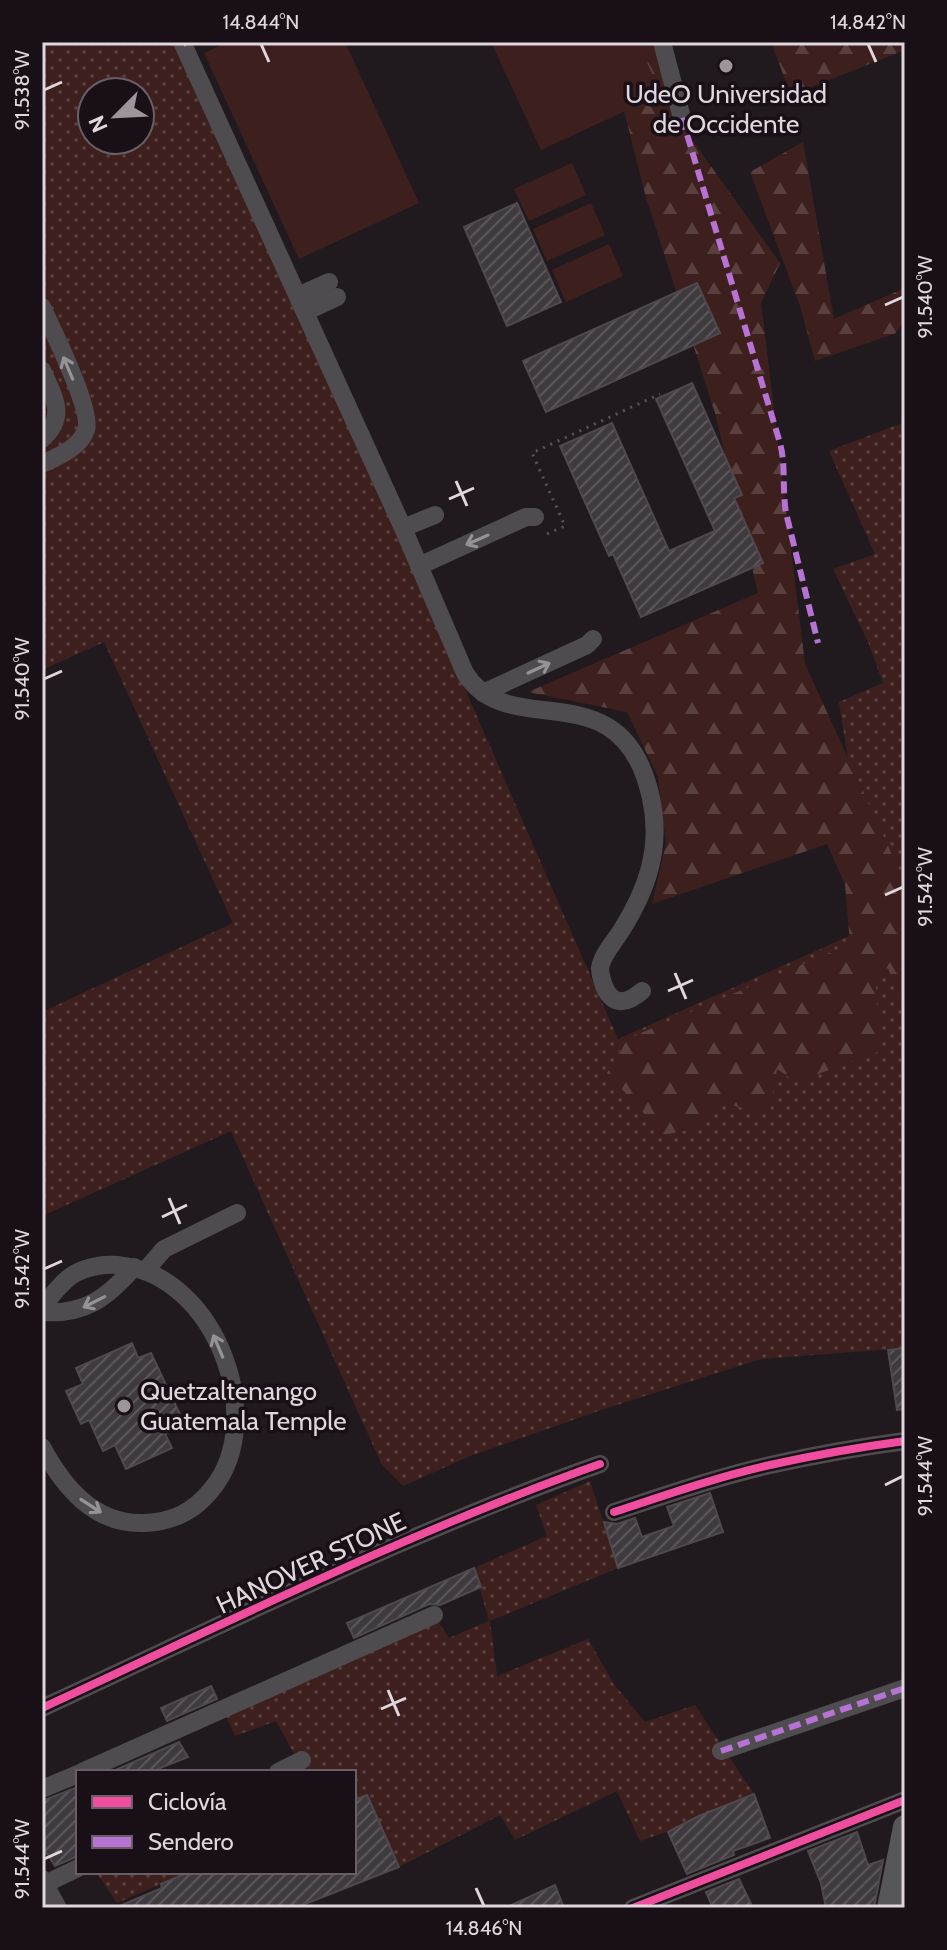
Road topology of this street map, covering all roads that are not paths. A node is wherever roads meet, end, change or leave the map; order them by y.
1 (182, 42) edge
2 (662, 42) edge
3 (682, 118) dead end
4 (333, 290) dead end
5 (302, 304) junction
6 (42, 307) edge
7 (42, 370) edge
8 (42, 439) edge
9 (42, 464) edge
10 (435, 515) dead end
11 (535, 517) dead end
12 (403, 528) junction
13 (419, 566) junction
14 (593, 639) dead end
15 (483, 693) junction
16 (642, 991) dead end
17 (237, 1213) dead end
18 (140, 1269) junction
19 (42, 1310) edge
20 (905, 1441) edge
21 (42, 1447) edge
22 (600, 1464) dead end
23 (614, 1512) dead end
24 (434, 1615) dead end
25 (905, 1688) edge
26 (42, 1708) edge
27 (721, 1751) dead end
28 (302, 1760) dead end
29 (87, 1770) edge
30 (282, 1770) edge
31 (76, 1775) edge
32 (42, 1789) edge
33 (905, 1800) edge
34 (905, 1827) edge
35 (76, 1869) edge
36 (901, 1876) edge
37 (44, 1882) edge
38 (58, 1908) edge
39 (633, 1908) edge
40 (889, 1908) edge

1 - 5 street
2 - 3 street
4 - 5 street
5 - 12 street
9 -> 6 street
7 - 8 street
10 - 12 street
11 -> 13 street
12 - 13 street
13 - 15 street
15 -> 14 street
15 - 16 street
17 - 18 street
18 -> 19 street
18 - 19 street
21 -> 18 street
20 - 23 street
22 - 26 street, HANOVER STONE
24 - 29 street
25 - 27 street
28 - 30 street
31 - 32 street
33 - 39 street
34 - 36 main road
35 - 37 street
36 - 40 main road
37 - 38 street

